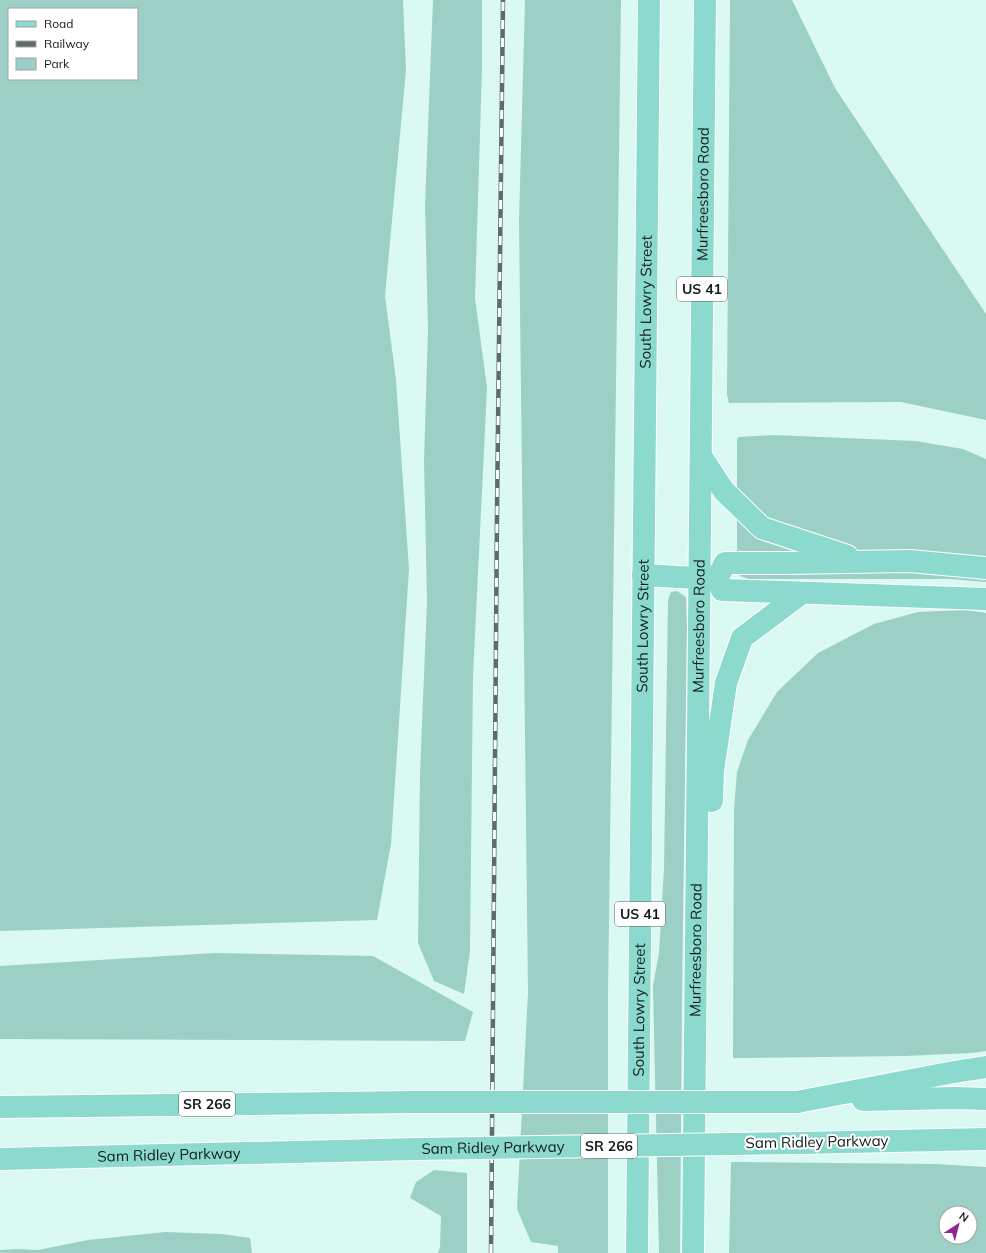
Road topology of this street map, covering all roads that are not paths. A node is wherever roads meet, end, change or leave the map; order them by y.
1 (649, 0) edge
2 (705, 0) edge
3 (701, 456) junction
4 (864, 562) junction
5 (986, 568) edge
6 (643, 575) junction
7 (708, 579) junction
8 (802, 593) junction
9 (986, 599) edge
10 (696, 879) junction
11 (986, 1067) edge
12 (986, 1099) edge
13 (797, 1102) junction
14 (0, 1107) edge
15 (986, 1139) edge
16 (0, 1159) edge
17 (636, 1253) edge
18 (693, 1253) edge

1 - 6 main road, South Lowry Street / US 41
2 - 3 main road, Murfreesboro Road / US 41
3 - 4 main road
3 - 7 main road, Murfreesboro Road / US 41
4 - 5 main road
4 - 7 main road
6 - 7 main road
6 - 17 main road, South Lowry Street / US 41
7 - 8 main road
7 - 10 main road, Murfreesboro Road / US 41
8 - 9 main road
8 - 10 main road
10 - 18 main road, Murfreesboro Road / US 41
11 - 13 main road
12 - 13 main road, SR 266
13 - 14 main road, SR 266, bridge
15 - 16 main road, Sam Ridley Parkway / SR 266, bridge

